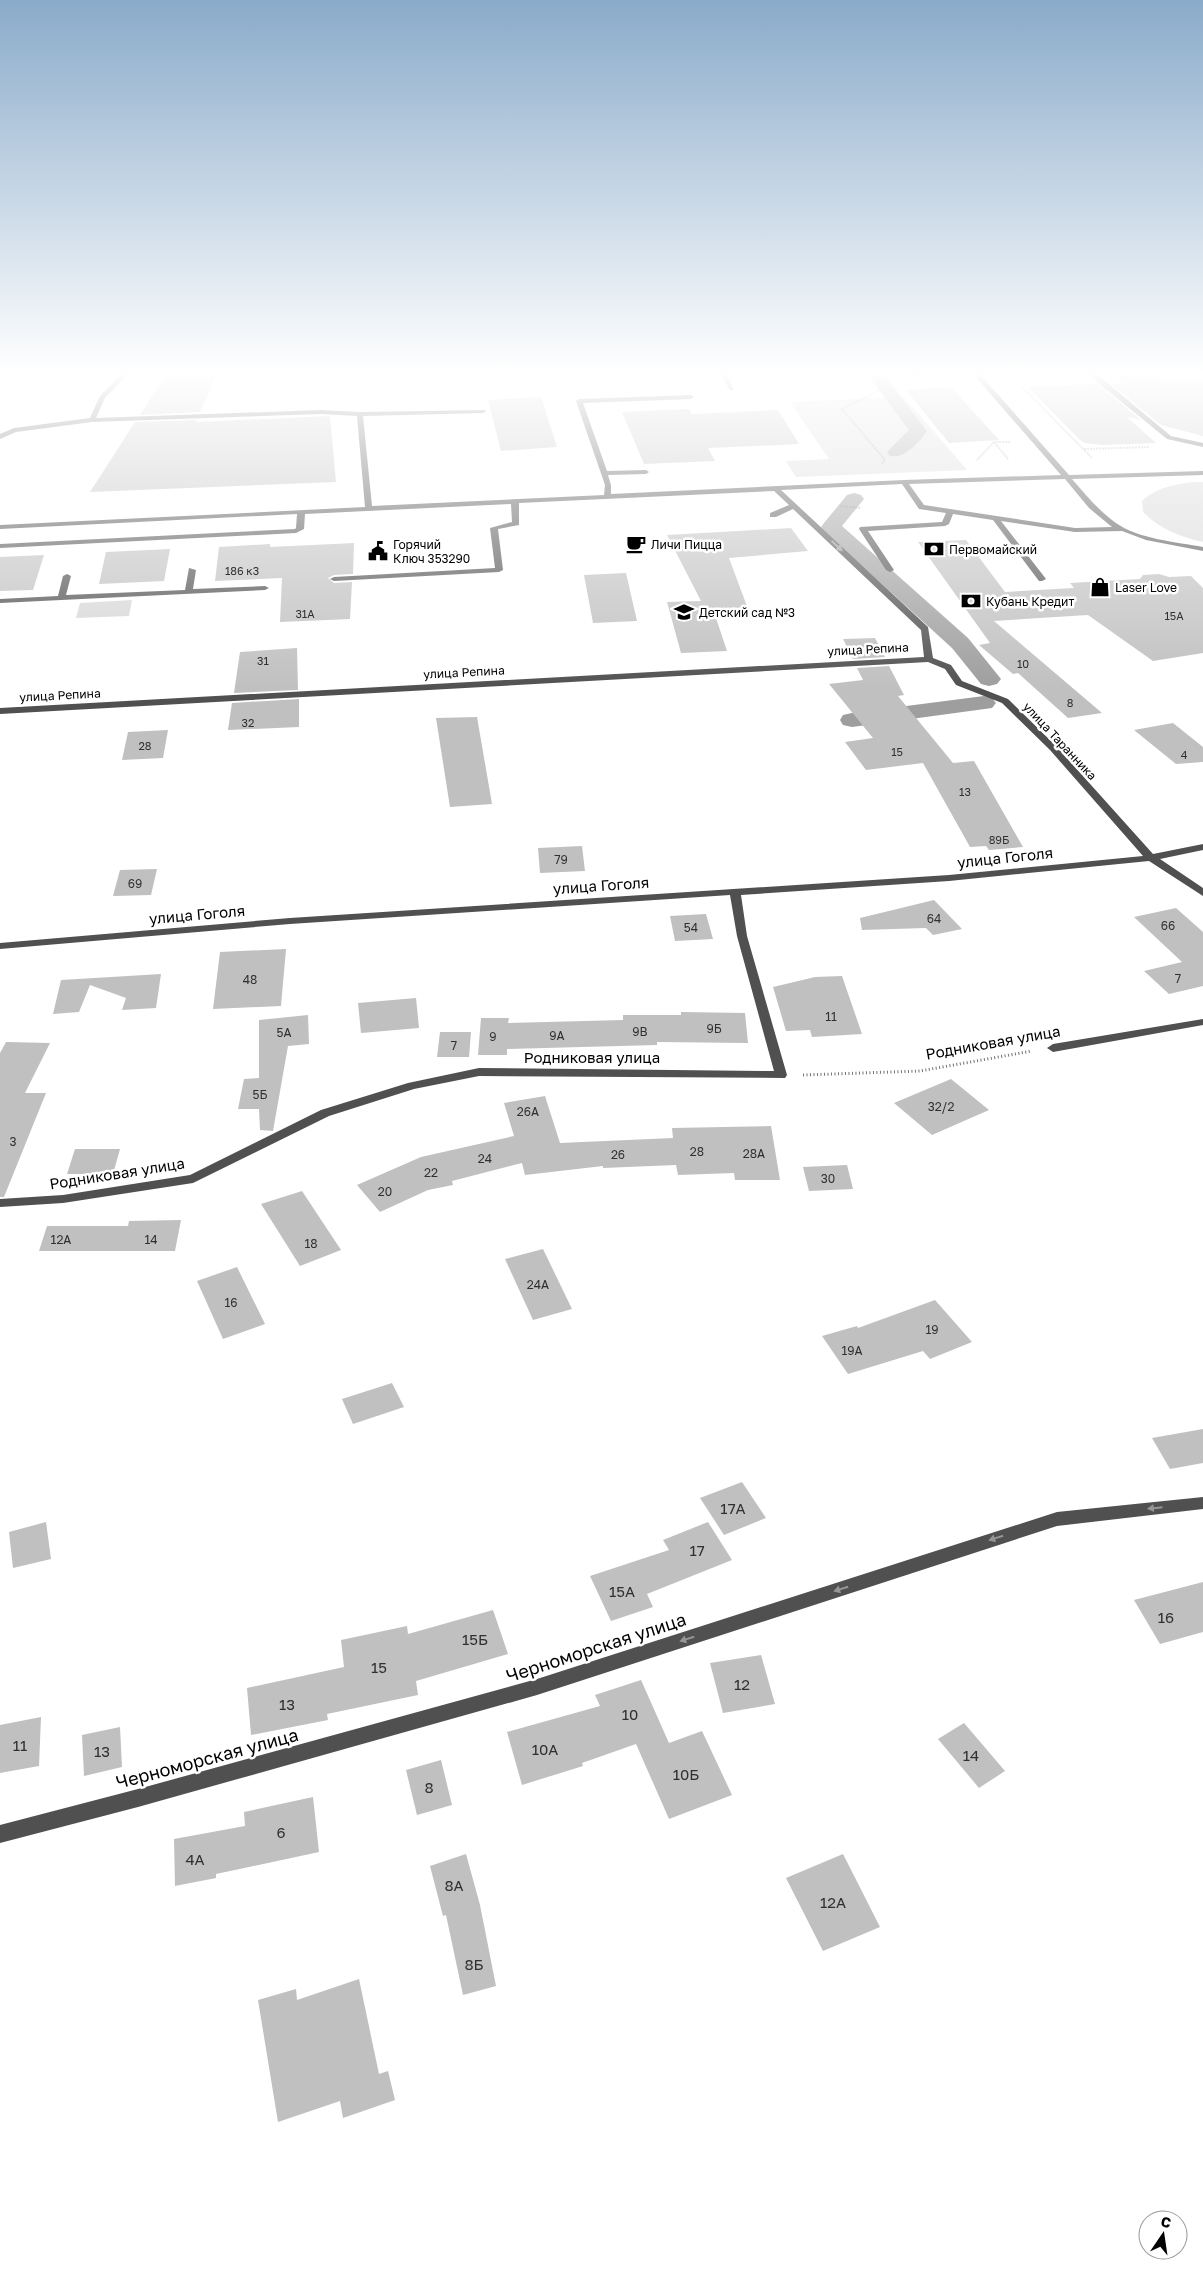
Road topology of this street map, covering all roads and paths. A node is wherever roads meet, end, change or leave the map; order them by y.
1 (366, 477) edge
2 (605, 477) edge
3 (1090, 477) edge
4 (1067, 478) junction
5 (904, 482) junction
6 (776, 489) junction
7 (607, 498) junction
8 (515, 503) junction
9 (793, 506) junction
10 (840, 506) dead end
11 (855, 507) dead end
12 (369, 510) junction
13 (950, 511) junction
14 (301, 513) junction
15 (773, 515) dead end
16 (996, 518) junction
17 (0, 527) edge
18 (1048, 527) junction
19 (1122, 529) junction
20 (1048, 536) dead end
21 (0, 546) edge
22 (1203, 549) edge
23 (192, 570) dead end
24 (890, 570) dead end
25 (67, 576) dead end
26 (334, 579) dead end
27 (1042, 579) dead end
28 (265, 588) dead end
29 (189, 592) junction
30 (61, 598) junction
31 (0, 601) edge
32 (929, 658) junction
33 (0, 711) edge
34 (1203, 847) edge
35 (1151, 858) junction
36 (735, 892) junction
37 (1203, 893) edge
38 (0, 946) edge
39 (1203, 1022) edge
40 (1053, 1048) joint
41 (781, 1075) junction
42 (0, 1203) edge
43 (1203, 1503) edge
44 (0, 1834) edge

1 - 12 street
2 - 7 street
3 - 4 street
4 - 5 street
4 - 19 street
5 - 6 street
5 - 13 street
6 - 7 street
6 - 9 street
7 - 8 street
8 - 12 street
8 - 26 street
9 - 15 street
9 -> 32 street
10 - 11 path
12 - 14 street
13 - 16 street
13 - 24 street
14 - 17 street
14 - 21 street
16 - 18 street
16 - 27 street
18 - 19 street
18 - 20 street
19 - 22 street
23 - 29 street
25 - 30 street
28 - 29 street
29 - 30 street
30 - 31 street
32 - 33 street, улица Репина
32 - 35 street, улица Таранника
34 - 35 street, улица Гоголя
35 - 36 street, улица Гоголя
35 - 37 street, улица Таранника
36 - 38 street, улица Гоголя
36 - 41 street
39 - 40 street, Родниковая улица
40 - 41 path, Родниковая улица
41 - 42 street, Родниковая улица
43 -> 44 street, Черноморская улица

